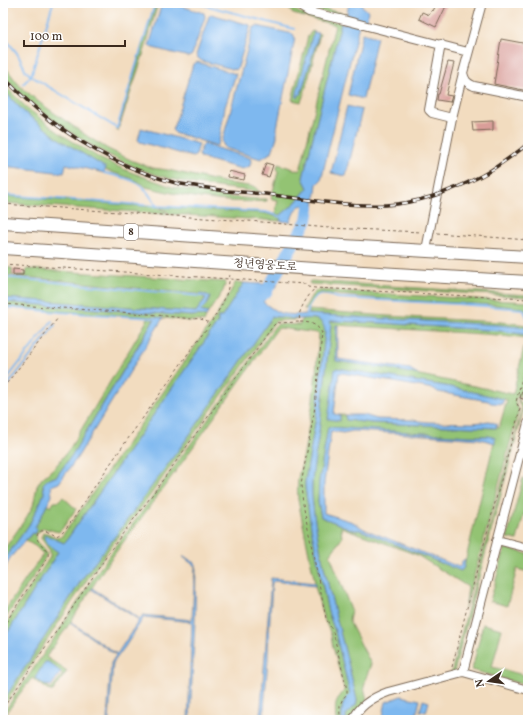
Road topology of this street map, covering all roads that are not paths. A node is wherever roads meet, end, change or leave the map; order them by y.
1 (298, 3) edge
2 (482, 3) edge
3 (441, 44) junction
4 (468, 52) junction
5 (463, 73) junction
6 (528, 97) edge
7 (452, 118) junction
8 (3, 223) edge
9 (3, 248) edge
10 (426, 250) junction
11 (528, 257) edge
12 (528, 282) edge
13 (528, 423) edge
14 (497, 540) junction
15 (528, 548) edge
16 (463, 672) junction
17 (528, 690) edge
18 (353, 720) edge

1 - 3 street
2 - 4 street
3 - 4 street
3 - 7 street
4 - 5 street
5 - 6 street
5 - 7 street
7 - 10 street
8 - 10 highway, 8
9 - 12 highway, 청년영웅도로 / 8
10 - 11 highway, 8
13 - 14 street
14 - 15 street
14 - 16 street
16 - 17 street
16 - 18 street

